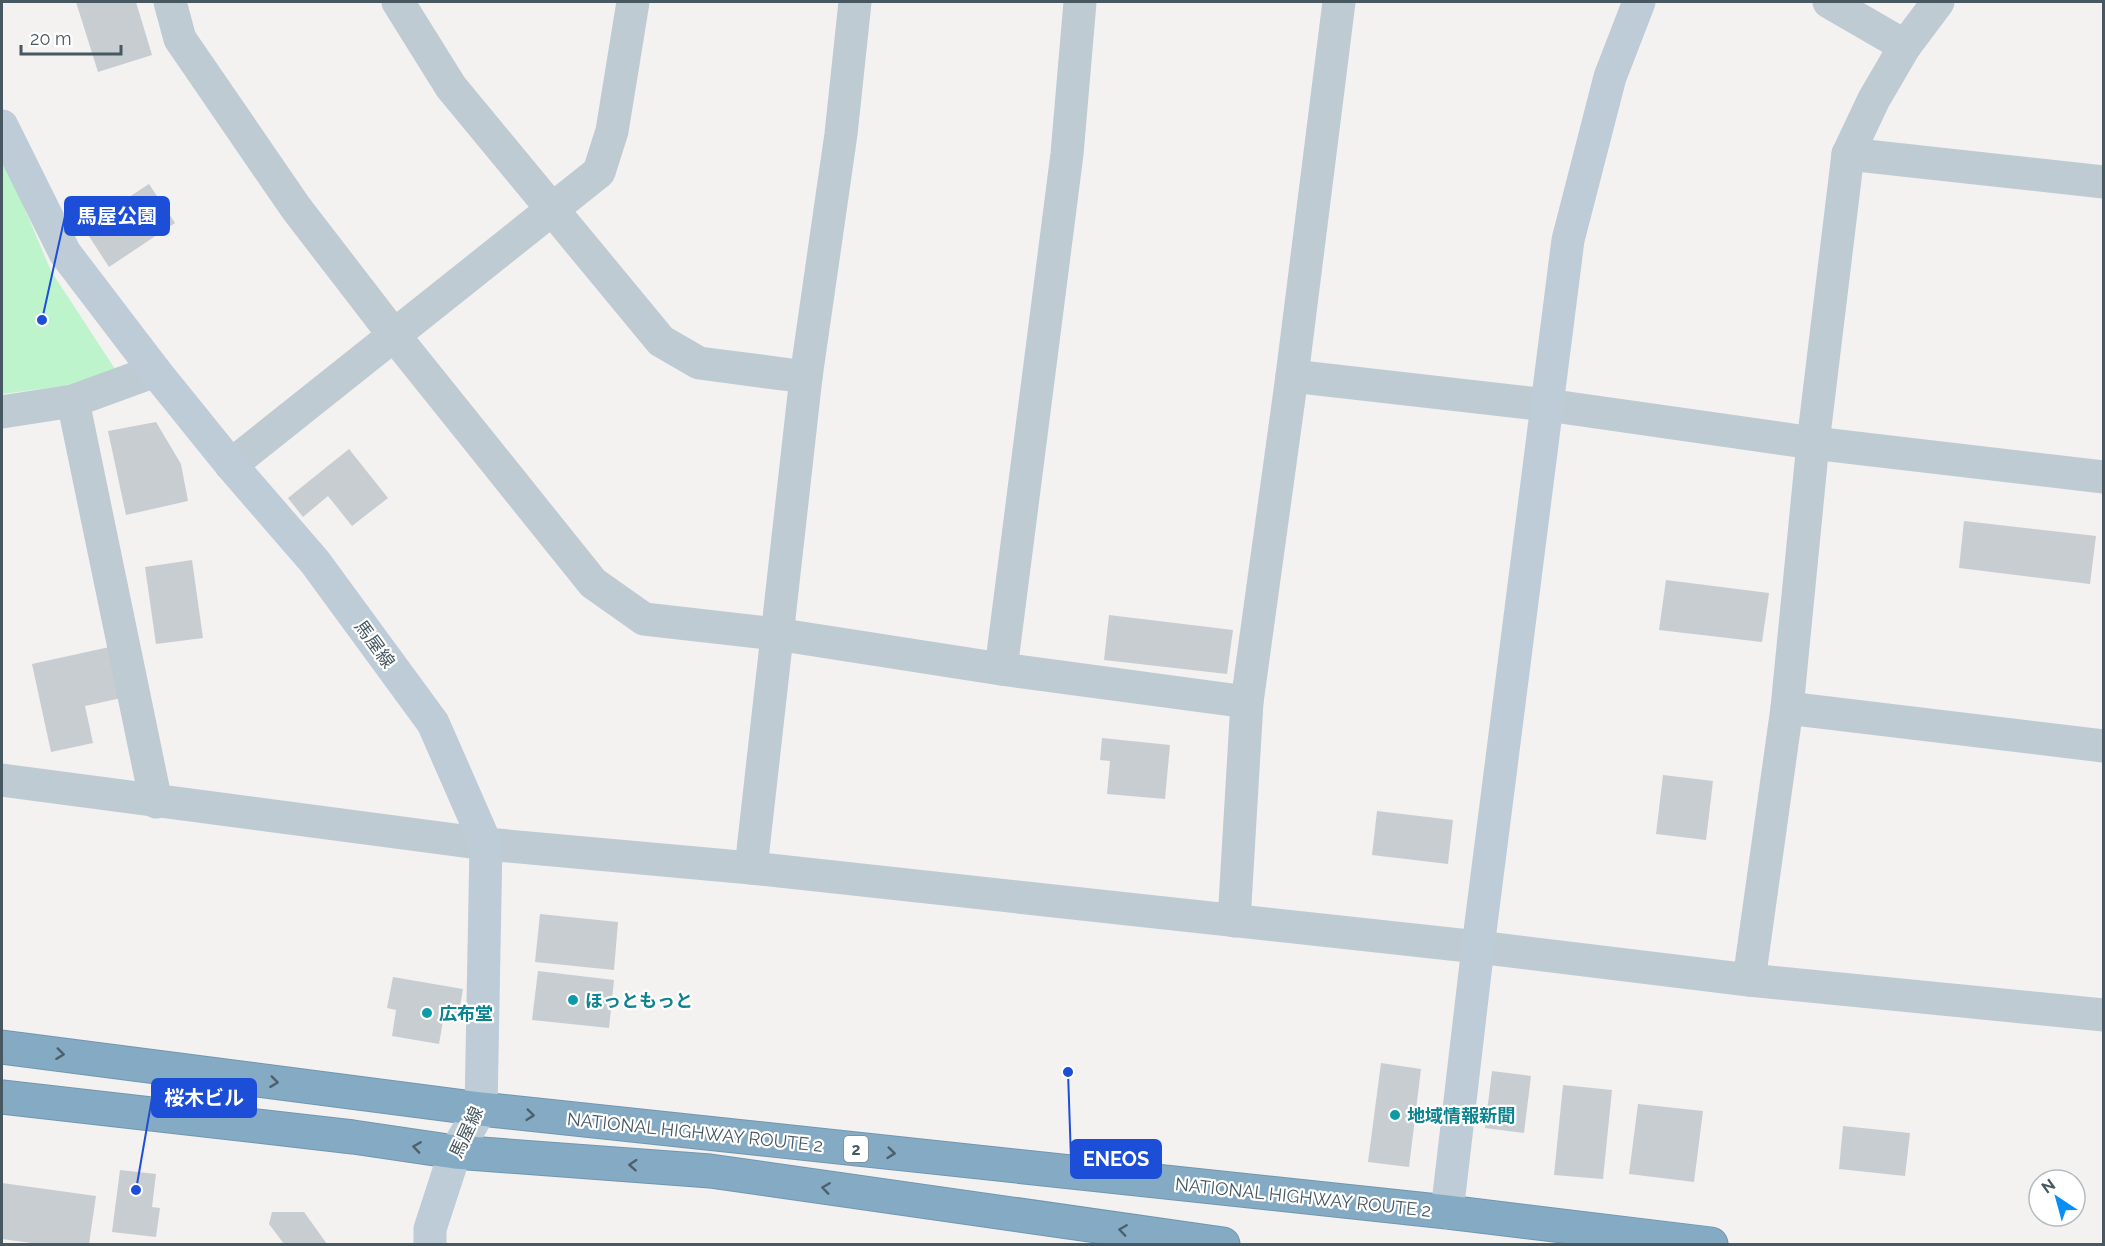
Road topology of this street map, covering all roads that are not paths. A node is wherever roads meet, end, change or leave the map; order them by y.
1 (170, 2) edge
2 (398, 2) edge
3 (633, 2) edge
4 (855, 2) edge
5 (1080, 2) edge
6 (1339, 2) edge
7 (1639, 2) edge
8 (1829, 2) edge
9 (1938, 2) edge
10 (1905, 46) junction
11 (2, 126) edge
12 (1848, 154) junction
13 (2103, 182) edge
14 (553, 210) junction
15 (393, 334) junction
16 (155, 371) junction
17 (1292, 376) junction
18 (806, 377) junction
19 (73, 401) junction
20 (1547, 405) junction
21 (2, 412) edge
22 (1813, 444) junction
23 (231, 465) junction
24 (2103, 477) edge
25 (776, 634) junction
26 (1001, 669) junction
27 (1247, 702) junction
28 (1787, 708) junction
29 (2103, 746) edge
30 (2, 780) edge
31 (156, 802) junction
32 (486, 844) junction
33 (751, 868) junction
34 (1234, 921) junction
35 (1478, 947) junction
36 (1749, 980) junction
37 (2103, 1015) edge
38 (2, 1047) edge
39 (2, 1097) edge
40 (481, 1109) junction
41 (455, 1152) junction
42 (1447, 1212) junction
43 (430, 1245) edge
44 (1223, 1245) edge
45 (1711, 1245) edge

1 - 15 street
2 - 14 street
3 - 14 street
4 - 18 street
5 - 26 street
6 - 17 street
7 - 20 street
8 - 10 street
9 - 10 street
10 - 12 street
11 - 16 street, 馬屋線
12 - 13 street
12 - 22 street
14 - 15 street
14 - 18 street
15 - 23 street
15 - 25 street
16 - 19 street
16 - 23 street, 馬屋線
17 - 20 street
17 - 27 street
18 - 25 street
19 - 21 street
19 - 31 street
20 - 22 street
20 - 35 street
22 - 24 street
22 - 28 street
23 - 32 street, 馬屋線
25 - 26 street
25 - 33 street
26 - 27 street
27 - 34 street
28 - 29 street
28 - 36 street
30 - 31 street
31 - 32 street
32 - 33 street
32 - 40 street, 馬屋線
33 - 34 street
34 - 35 street
35 - 36 street
35 - 42 street
36 - 37 street
38 -> 40 highway, NATIONAL HIGHWAY ROUTE 2 / 2
41 -> 39 highway, NATIONAL HIGHWAY ROUTE 2
40 - 41 street, 馬屋線
40 -> 42 highway, NATIONAL HIGHWAY ROUTE 2 / 2
41 - 43 street, 馬屋線
44 -> 41 highway, NATIONAL HIGHWAY ROUTE 2
42 - 45 highway, NATIONAL HIGHWAY ROUTE 2 / 2

